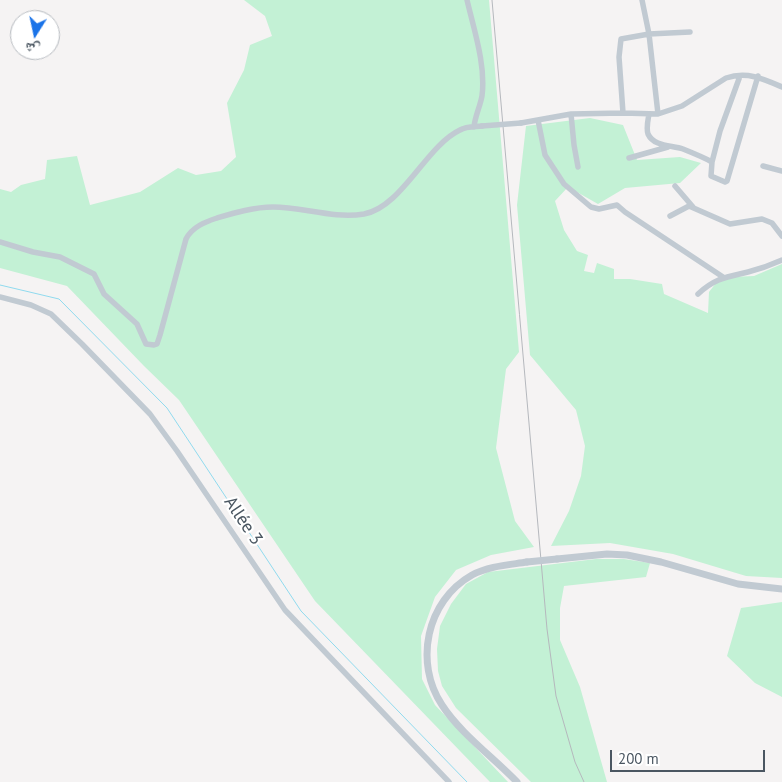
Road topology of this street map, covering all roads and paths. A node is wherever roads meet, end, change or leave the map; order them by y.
1 (467, 0) edge
2 (642, 0) edge
3 (690, 32) dead end
4 (649, 34) junction
5 (740, 76) junction
6 (758, 76) junction
7 (782, 87) edge
8 (622, 113) junction
9 (571, 114) junction
10 (649, 114) junction
11 (658, 114) junction
12 (538, 120) junction
13 (474, 127) junction
14 (670, 146) junction
15 (629, 158) dead end
16 (712, 162) junction
17 (763, 166) dead end
18 (578, 167) dead end
19 (782, 170) edge
20 (675, 186) dead end
21 (693, 207) junction
22 (670, 216) dead end
23 (782, 236) edge
24 (0, 242) edge
25 (782, 260) edge
26 (723, 277) junction
27 (698, 294) dead end
28 (0, 297) edge
29 (782, 589) edge
30 (449, 782) edge
31 (517, 782) edge

1 - 13 street
2 - 4 street
3 - 4 street
4 - 8 street
4 - 11 street
5 - 6 street
5 - 11 street
5 - 16 street
6 - 7 street
6 - 16 street
8 - 9 street
8 - 10 street
9 - 12 street
9 - 18 street
10 - 11 street
10 - 14 street
12 - 13 street, bridge
12 - 26 street
13 - 24 street
14 - 15 street
14 - 16 street
17 - 19 street
20 - 21 street
21 - 22 street
21 - 23 street
25 - 26 street
26 - 27 street
28 - 30 street, Allée 3
29 - 31 street, bridge

